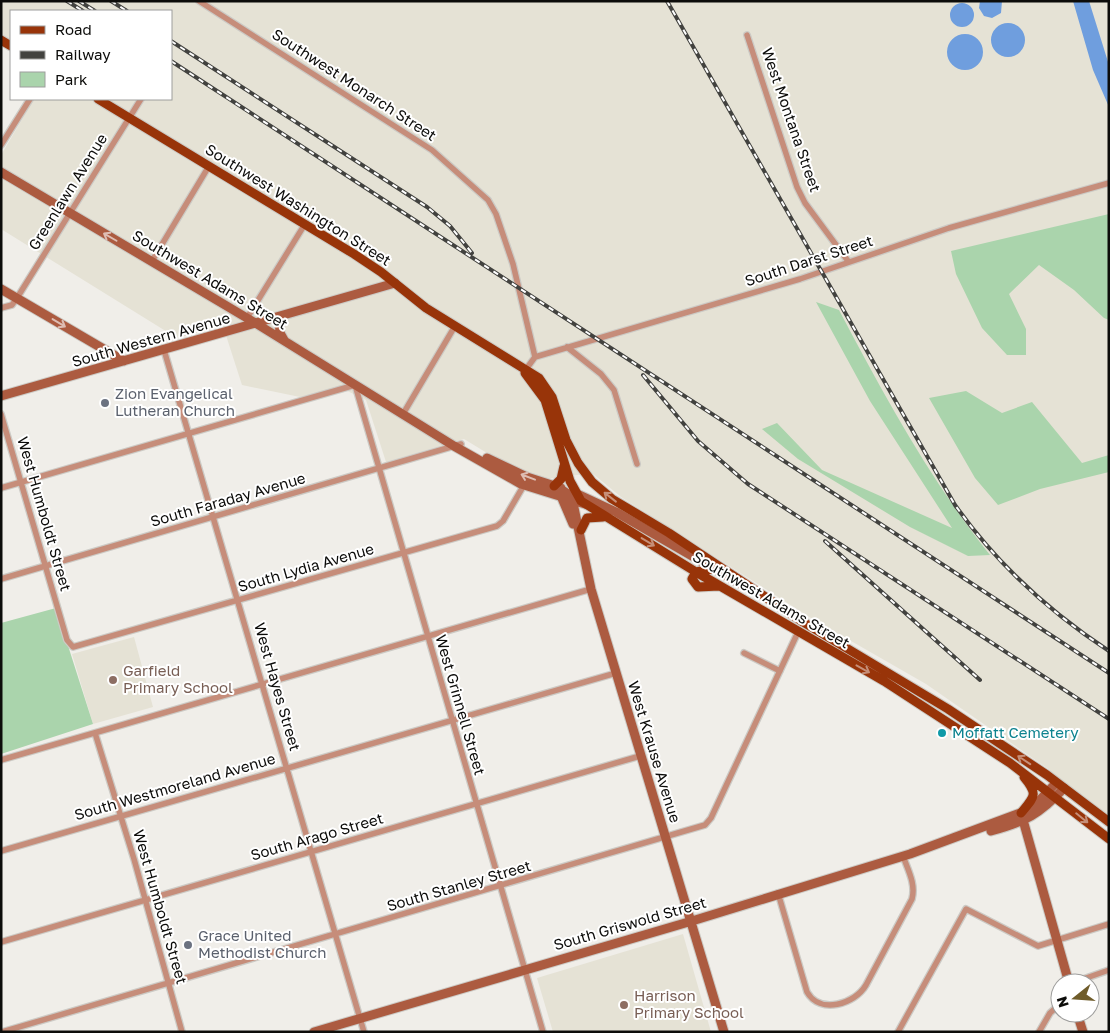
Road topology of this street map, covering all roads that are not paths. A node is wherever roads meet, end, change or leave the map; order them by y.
1 (199, 1) edge
2 (747, 35) dead end
3 (29, 100) edge
4 (100, 100) edge
5 (140, 100) edge
6 (129, 118) junction
7 (1, 145) edge
8 (209, 166) junction
9 (1, 172) edge
10 (1109, 183) edge
11 (69, 214) junction
12 (305, 224) junction
13 (152, 261) junction
14 (848, 261) junction
15 (395, 284) junction
16 (1, 289) edge
17 (17, 298) junction
18 (1, 308) edge
19 (248, 318) junction
20 (279, 318) junction
21 (257, 324) junction
22 (455, 326) junction
23 (284, 341) junction
24 (567, 347) junction
25 (164, 350) junction
26 (535, 357) junction
27 (124, 361) junction
28 (525, 370) junction
29 (355, 385) junction
30 (1, 396) edge
31 (1, 414) edge
32 (403, 414) junction
33 (189, 434) junction
34 (458, 445) junction
35 (564, 464) junction
36 (637, 464) dead end
37 (380, 470) junction
38 (22, 482) junction
39 (524, 485) junction
40 (555, 486) junction
41 (1, 488) edge
42 (561, 496) junction
43 (574, 496) junction
44 (585, 504) joint
45 (606, 517) junction
46 (213, 518) junction
47 (581, 530) junction
48 (402, 554) junction
49 (46, 566) junction
50 (712, 569) junction
51 (696, 572) junction
52 (1, 579) edge
53 (591, 589) junction
54 (768, 599) junction
55 (238, 601) junction
56 (804, 622) junction
57 (798, 632) junction
58 (427, 636) junction
59 (73, 647) joint
60 (744, 652) dead end
61 (780, 671) junction
62 (616, 673) junction
63 (263, 684) junction
64 (451, 720) junction
65 (95, 733) junction
66 (640, 756) junction
67 (1001, 757) junction
68 (1, 760) edge
69 (287, 768) junction
70 (1060, 785) junction
71 (1052, 794) junction
72 (476, 804) junction
73 (121, 816) junction
74 (1022, 818) junction
75 (1109, 822) edge
76 (666, 838) junction
77 (1109, 840) edge
78 (1, 851) edge
79 (311, 851) junction
80 (903, 856) junction
81 (500, 886) junction
82 (778, 893) junction
83 (144, 900) junction
84 (692, 921) junction
85 (1109, 924) edge
86 (336, 934) junction
87 (1057, 940) junction
88 (1, 942) edge
89 (525, 969) junction
90 (1068, 973) edge
91 (168, 984) junction
92 (1050, 1012) edge
93 (360, 1018) junction
94 (2, 1032) edge
95 (182, 1032) edge
96 (314, 1032) edge
97 (364, 1032) edge
98 (543, 1032) edge
99 (724, 1032) edge
100 (898, 1032) edge
101 (1039, 1032) edge

1 - 26 street, Southwest Monarch Street
2 - 14 street, West Montana Street
3 - 7 street
4 - 6 main road, Southwest Washington Street
5 - 6 street, Greenlawn Avenue
6 - 8 main road, Southwest Washington Street
6 - 11 street, Greenlawn Avenue
8 - 12 main road, Southwest Washington Street
8 - 13 street
9 - 11 street, Southwest Adams Street
10 - 14 street, South Darst Street
13 -> 11 street, Southwest Adams Street
11 - 17 street, Greenlawn Avenue
12 - 15 main road, Southwest Washington Street
12 - 19 street
13 - 19 street, Southwest Adams Street
14 - 24 street, South Darst Street
15 - 20 street, South Western Avenue
15 - 22 main road, Southwest Washington Street
16 - 17 street
17 - 18 street
17 -> 27 street
19 - 21 street, Southwest Adams Street
20 - 21 street, South Western Avenue
20 - 23 street
21 - 23 street, Southwest Adams Street
21 - 25 street, South Western Avenue
22 - 28 main road, Southwest Washington Street
22 - 32 street
23 - 29 street, Southwest Adams Street
24 - 26 street, South Darst Street
24 - 36 street
25 - 27 street, South Western Avenue
25 - 33 street, West Hayes Street
26 - 28 street
27 - 30 street, South Western Avenue
28 - 35 main road, Southwest Washington Street
54 -> 28 main road, Southwest Washington Street
29 - 32 street, Southwest Adams Street
29 - 33 street
29 - 37 street, West Grinnell Street
31 - 38 street, West Humboldt Street
32 - 34 street, Southwest Adams Street
33 - 38 street
33 - 46 street, West Hayes Street
34 - 37 street, South Faraday Avenue
34 - 39 street, Southwest Adams Street
40 -> 34 street, Southwest Adams Street
35 - 40 main road
35 - 43 main road, Southwest Washington Street
37 - 46 street, South Faraday Avenue
37 - 48 street, West Grinnell Street
38 - 41 street
38 - 49 street, West Humboldt Street
39 - 42 street, Southwest Adams Street
39 - 48 street, South Lydia Avenue
40 - 43 street, Southwest Adams Street
42 - 43 street, Southwest Adams Street
42 - 53 street
43 - 44 main road, Southwest Washington Street
43 - 47 street, West Krause Avenue
43 - 50 street, Southwest Adams Street
44 - 45 main road, Southwest Adams Street
45 - 47 main road
45 -> 51 main road, Southwest Adams Street
46 - 49 street, South Faraday Avenue
46 - 55 street, West Hayes Street
47 - 53 street, West Krause Avenue
48 - 55 street, South Lydia Avenue
48 - 58 street, West Grinnell Street
49 - 52 street, South Faraday Avenue
49 - 59 street, West Humboldt Street
50 - 51 main road
50 - 54 street, Southwest Adams Street
51 - 57 main road, Southwest Adams Street
53 - 58 street
53 - 62 street, West Krause Avenue
54 - 56 main road, Southwest Adams Street
55 - 59 street, South Lydia Avenue
55 - 63 street, West Hayes Street
56 - 57 street, South Stanley Street
70 -> 56 main road, Southwest Adams Street
57 - 61 street, South Stanley Street
57 -> 67 main road, Southwest Adams Street
58 - 63 street
58 - 64 street, West Grinnell Street
60 - 61 street
61 - 76 street, South Stanley Street
62 - 64 street, South Westmoreland Avenue
62 - 66 street, West Krause Avenue
63 - 65 street
63 - 69 street, West Hayes Street
64 - 69 street, South Westmoreland Avenue
64 - 72 street, West Grinnell Street
65 - 68 street
65 - 73 street, West Humboldt Street
66 - 72 street, South Arago Street
66 - 76 street, West Krause Avenue
67 - 71 main road, Southwest Adams Street
67 - 74 main road
69 - 73 street, South Westmoreland Avenue
69 - 79 street, West Hayes Street
70 - 71 street, South Griswold Street
70 - 75 main road, Southwest Adams Street
71 - 74 street, South Griswold Street
71 -> 77 main road, Southwest Adams Street
72 - 79 street, South Arago Street
72 - 81 street, West Grinnell Street
73 - 78 street, South Westmoreland Avenue
73 - 83 street, West Humboldt Street
74 - 80 street, South Griswold Street
74 - 87 street
76 - 81 street, South Stanley Street
76 - 84 street, West Krause Avenue
79 - 83 street, South Arago Street
79 - 86 street, West Hayes Street
80 - 82 street, South Griswold Street
80 - 82 street
81 - 86 street, South Stanley Street
81 - 89 street, West Grinnell Street
82 - 84 street, South Griswold Street
83 - 88 street, South Arago Street
83 - 91 street, West Humboldt Street
84 - 89 street, South Griswold Street
84 - 99 street, West Krause Avenue
85 - 87 street
86 - 91 street, South Stanley Street
86 - 93 street, West Hayes Street
87 - 90 street
87 - 100 street
89 - 93 street, South Griswold Street
89 - 98 street, West Grinnell Street
91 - 94 street, South Stanley Street
91 - 95 street, West Humboldt Street
92 - 101 street
93 - 96 street, South Griswold Street
93 - 97 street, West Hayes Street

